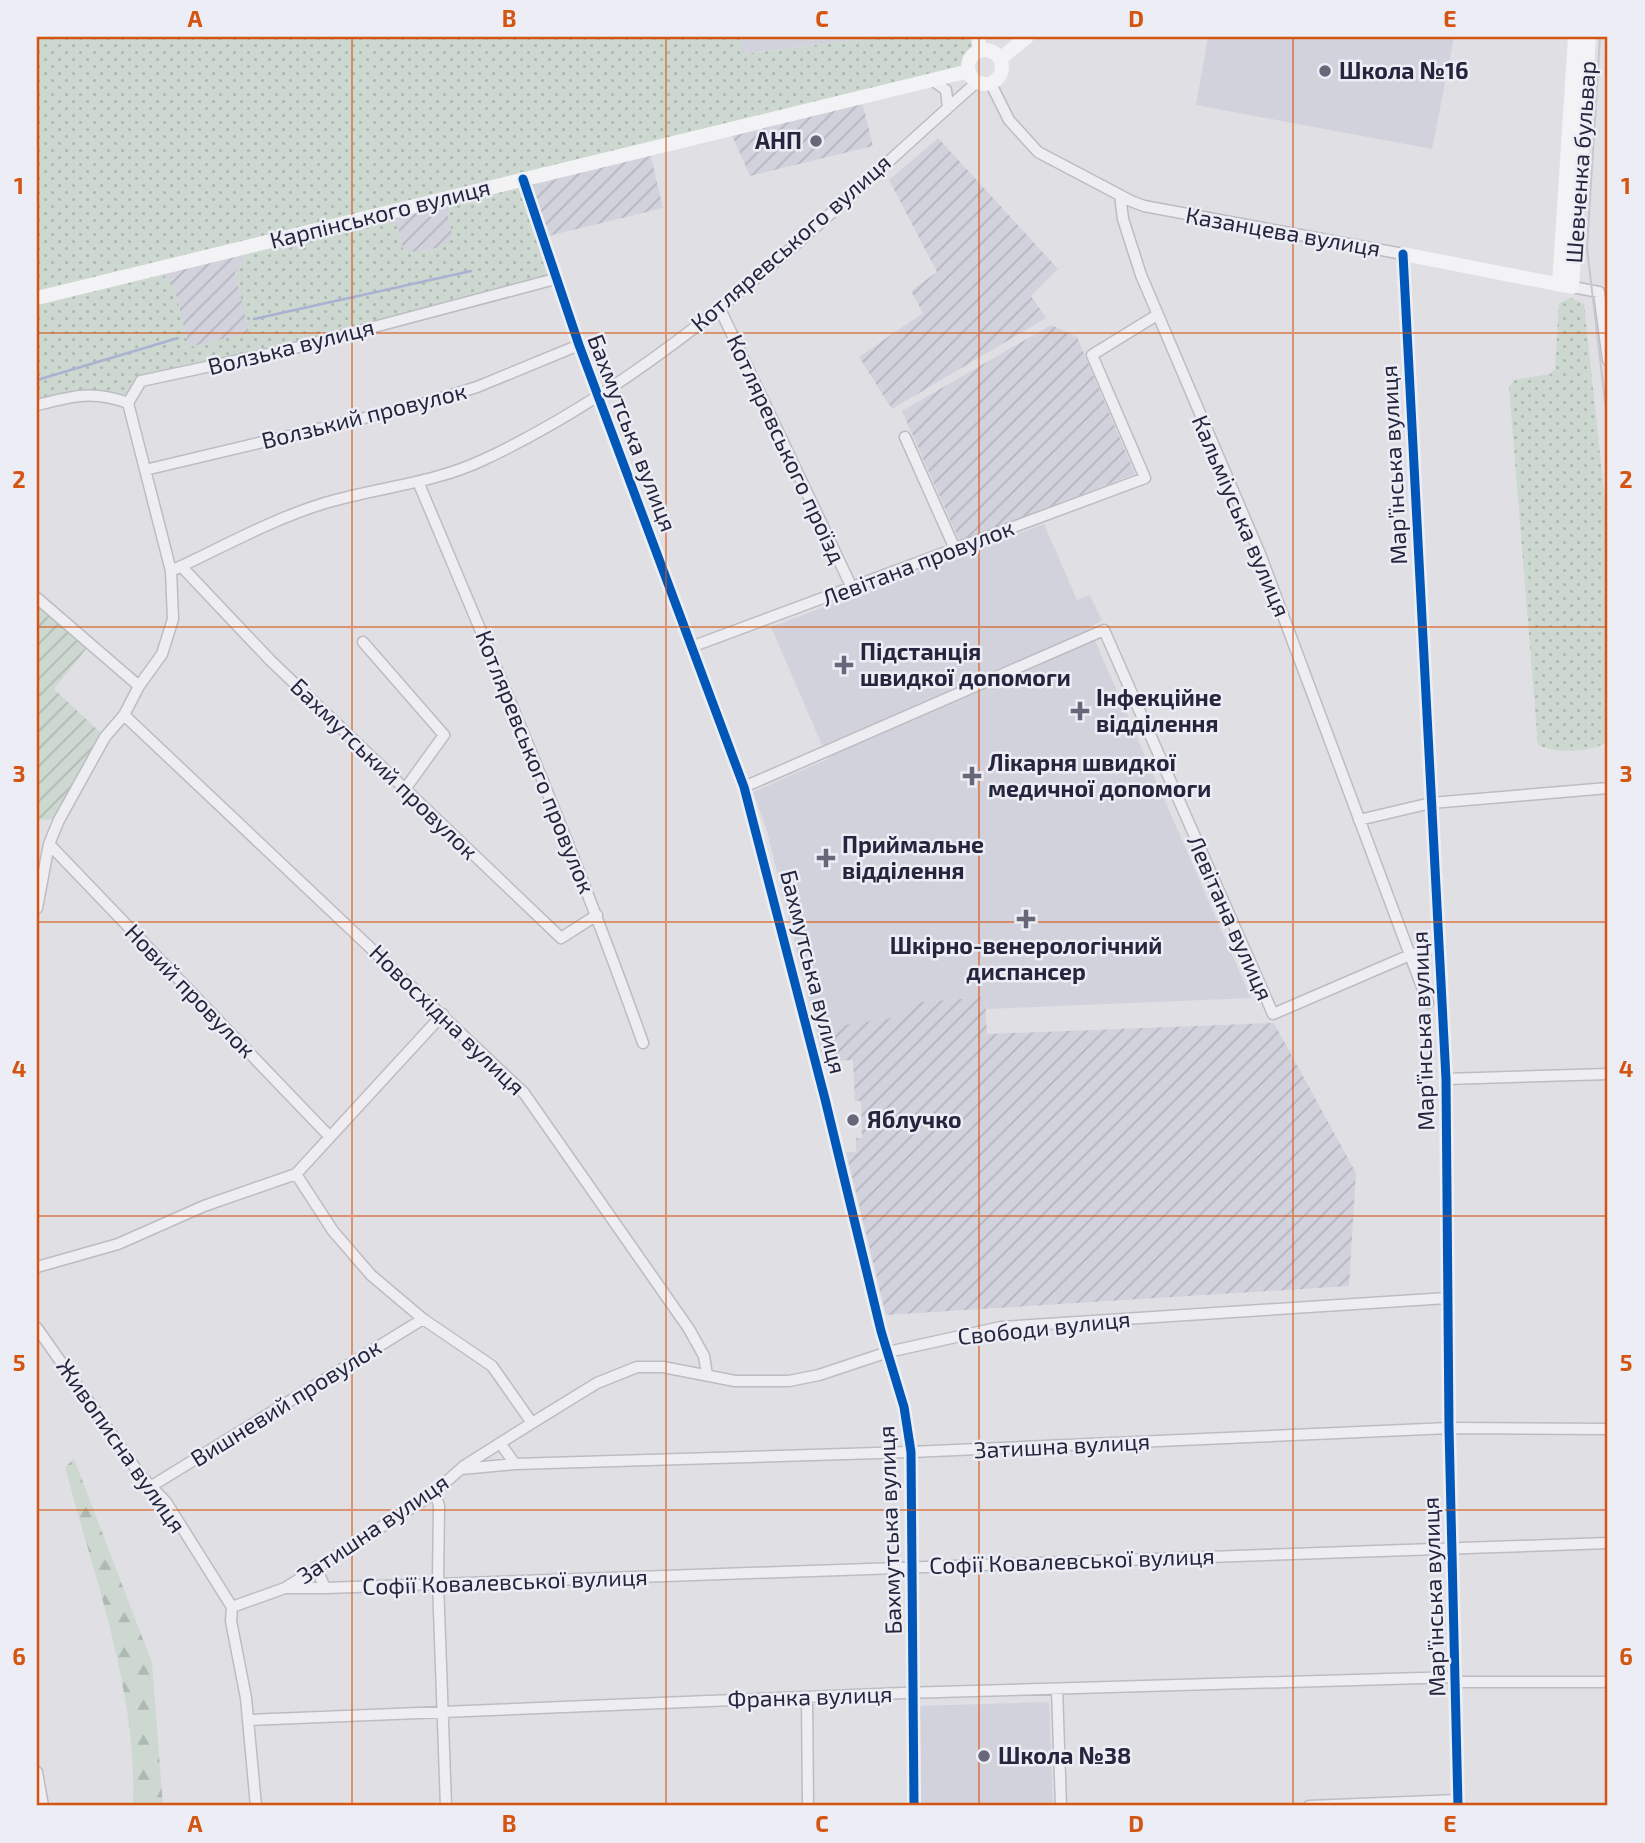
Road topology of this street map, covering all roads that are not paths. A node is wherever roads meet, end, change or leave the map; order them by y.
1 (1027, 37) edge
2 (1576, 37) edge
3 (1589, 37) edge
4 (979, 44) edge
5 (1000, 59) junction
6 (979, 78) junction
7 (932, 80) junction
8 (948, 107) junction
9 (523, 179) junction
10 (1120, 195) junction
11 (1403, 254) junction
12 (555, 279) junction
13 (1566, 286) junction
14 (37, 298) edge
15 (720, 309) junction
16 (1157, 315) junction
17 (579, 345) junction
18 (1608, 360) edge
19 (598, 396) junction
20 (128, 403) junction
21 (37, 405) edge
22 (905, 437) dead end
23 (145, 470) junction
24 (419, 484) junction
25 (955, 549) junction
26 (176, 569) junction
27 (852, 588) junction
28 (37, 598) edge
29 (363, 642) dead end
30 (691, 647) junction
31 (139, 686) junction
32 (124, 715) junction
33 (744, 787) junction
34 (1608, 788) edge
35 (405, 789) junction
36 (1431, 803) junction
37 (1359, 820) junction
38 (49, 844) junction
39 (37, 908) edge
40 (597, 915) junction
41 (1440, 947) junction
42 (1410, 955) junction
43 (1428, 1003) dead end
44 (443, 1014) junction
45 (643, 1044) dead end
46 (1608, 1074) edge
47 (1446, 1079) junction
48 (330, 1137) junction
49 (296, 1174) junction
50 (37, 1268) edge
51 (1447, 1298) junction
52 (423, 1319) junction
53 (37, 1328) edge
54 (888, 1352) junction
55 (707, 1375) junction
56 (531, 1423) junction
57 (1449, 1429) junction
58 (1608, 1429) edge
59 (500, 1443) junction
60 (911, 1452) junction
61 (515, 1464) junction
62 (461, 1469) junction
63 (150, 1487) junction
64 (435, 1492) junction
65 (1608, 1543) edge
66 (1451, 1546) junction
67 (316, 1567) junction
68 (912, 1568) junction
69 (438, 1583) junction
70 (285, 1588) junction
71 (325, 1588) junction
72 (232, 1607) junction
73 (1456, 1680) junction
74 (1608, 1682) edge
75 (1057, 1689) junction
76 (913, 1693) junction
77 (807, 1697) junction
78 (443, 1710) junction
79 (248, 1720) junction
80 (37, 1772) edge
81 (1458, 1803) edge
82 (43, 1806) edge
83 (256, 1806) edge
84 (446, 1806) edge
85 (808, 1806) edge
86 (914, 1806) edge
87 (1061, 1806) edge
88 (1309, 1806) edge

1 - 5 street
2 - 13 street, Шевченка бульвар
3 - 13 street, Шевченка бульвар
4 - 5 street
4 - 6 street
5 - 6 street
6 - 7 street, Карпінського вулиця
6 - 8 street, Котляревського вулиця
6 - 10 street
7 - 8 street
7 - 9 street, Карпінського вулиця
8 - 15 street, Котляревського вулиця
9 - 12 street, Бахмутська вулиця
9 - 14 street, Карпінського вулиця
10 - 11 street, Казанцева вулиця
10 - 16 street, Кальміуська вулиця
11 - 13 street, Казанцева вулиця
11 - 36 street, Мар'їнська вулиця
12 - 17 street, Бахмутська вулиця
12 - 20 street, Волзька вулиця
13 - 18 street
15 - 19 street, Котляревського вулиця
15 - 27 street, Котляревського проїзд
16 - 25 street, Левітана провулок
16 - 37 street, Кальміуська вулиця
17 - 19 street, Бахмутська вулиця
17 - 23 street, Волзький провулок
19 - 24 street, Котляревського вулиця
19 - 30 street, Бахмутська вулиця
20 - 21 street
20 - 23 street
22 - 25 street
23 - 26 street
24 - 26 street, Котляревського вулиця
24 - 40 street, Котляревського провулок
25 - 27 street, Левітана провулок
26 - 31 street
26 - 35 street, Бахмутський провулок
27 - 30 street, Левітана провулок
28 - 31 street
29 - 35 street
30 - 33 street, Бахмутська вулиця
31 - 32 street
32 - 38 street
32 - 44 street, Новосхідна вулиця
33 - 42 street, Левітана вулиця
33 - 54 street, Бахмутська вулиця
34 - 36 street
35 - 40 street, Бахмутський провулок
36 - 37 street
36 - 41 street, Мар'їнська вулиця
37 - 42 street, Кальміуська вулиця
38 - 39 street
38 - 48 street, Новий провулок
40 - 45 street, Котляревського провулок
41 - 42 street, Левітана вулиця
41 - 47 street, Мар'їнська вулиця
42 - 43 street, Кальміуська вулиця
44 - 48 street
44 - 55 street, Новосхідна вулиця
46 - 47 street
47 - 51 street, Мар'їнська вулиця
48 - 49 street
49 - 50 street
49 - 52 street
51 - 54 street, Свободи вулиця
51 - 57 street, Мар'їнська вулиця
52 - 56 street
52 - 63 street, Вишневий провулок
53 - 63 street, Живописна вулиця
54 - 55 street, Свободи вулиця
54 - 60 street, Бахмутська вулиця
55 - 56 street, Свободи вулиця
56 - 59 street, Свободи вулиця
57 - 58 street, Затишна вулиця
57 - 60 street, Затишна вулиця
57 - 66 street, Мар'їнська вулиця
59 - 61 street
59 - 62 street, Затишна вулиця
60 - 61 street, Затишна вулиця
60 - 68 street, Бахмутська вулиця
61 - 62 street, Затишна вулиця
62 - 64 street, Затишна вулиця
63 - 72 street, Живописна вулиця
64 - 67 street, Затишна вулиця
64 - 69 street
65 - 66 street, Софії Ковалевської вулиця
66 - 68 street, Софії Ковалевської вулиця
66 - 73 street, Мар'їнська вулиця
67 - 70 street, Затишна вулиця
67 - 71 street
68 - 69 street, Софії Ковалевської вулиця
68 - 76 street, Бахмутська вулиця
69 - 71 street, Софії Ковалевської вулиця
69 - 78 street
70 - 71 street, Софії Ковалевської вулиця
70 - 72 street, Софії Ковалевської вулиця
72 - 79 street, Живописна вулиця
73 - 74 street, Франка вулиця
73 - 75 street, Франка вулиця
73 - 81 street, Мар'їнська вулиця
75 - 76 street, Франка вулиця
75 - 87 street
76 - 77 street, Франка вулиця
76 - 86 street, Бахмутська вулиця
77 - 78 street, Франка вулиця
77 - 85 street
78 - 79 street, Франка вулиця
78 - 84 street
79 - 83 street, Живописна вулиця
80 - 82 street
81 - 88 street

